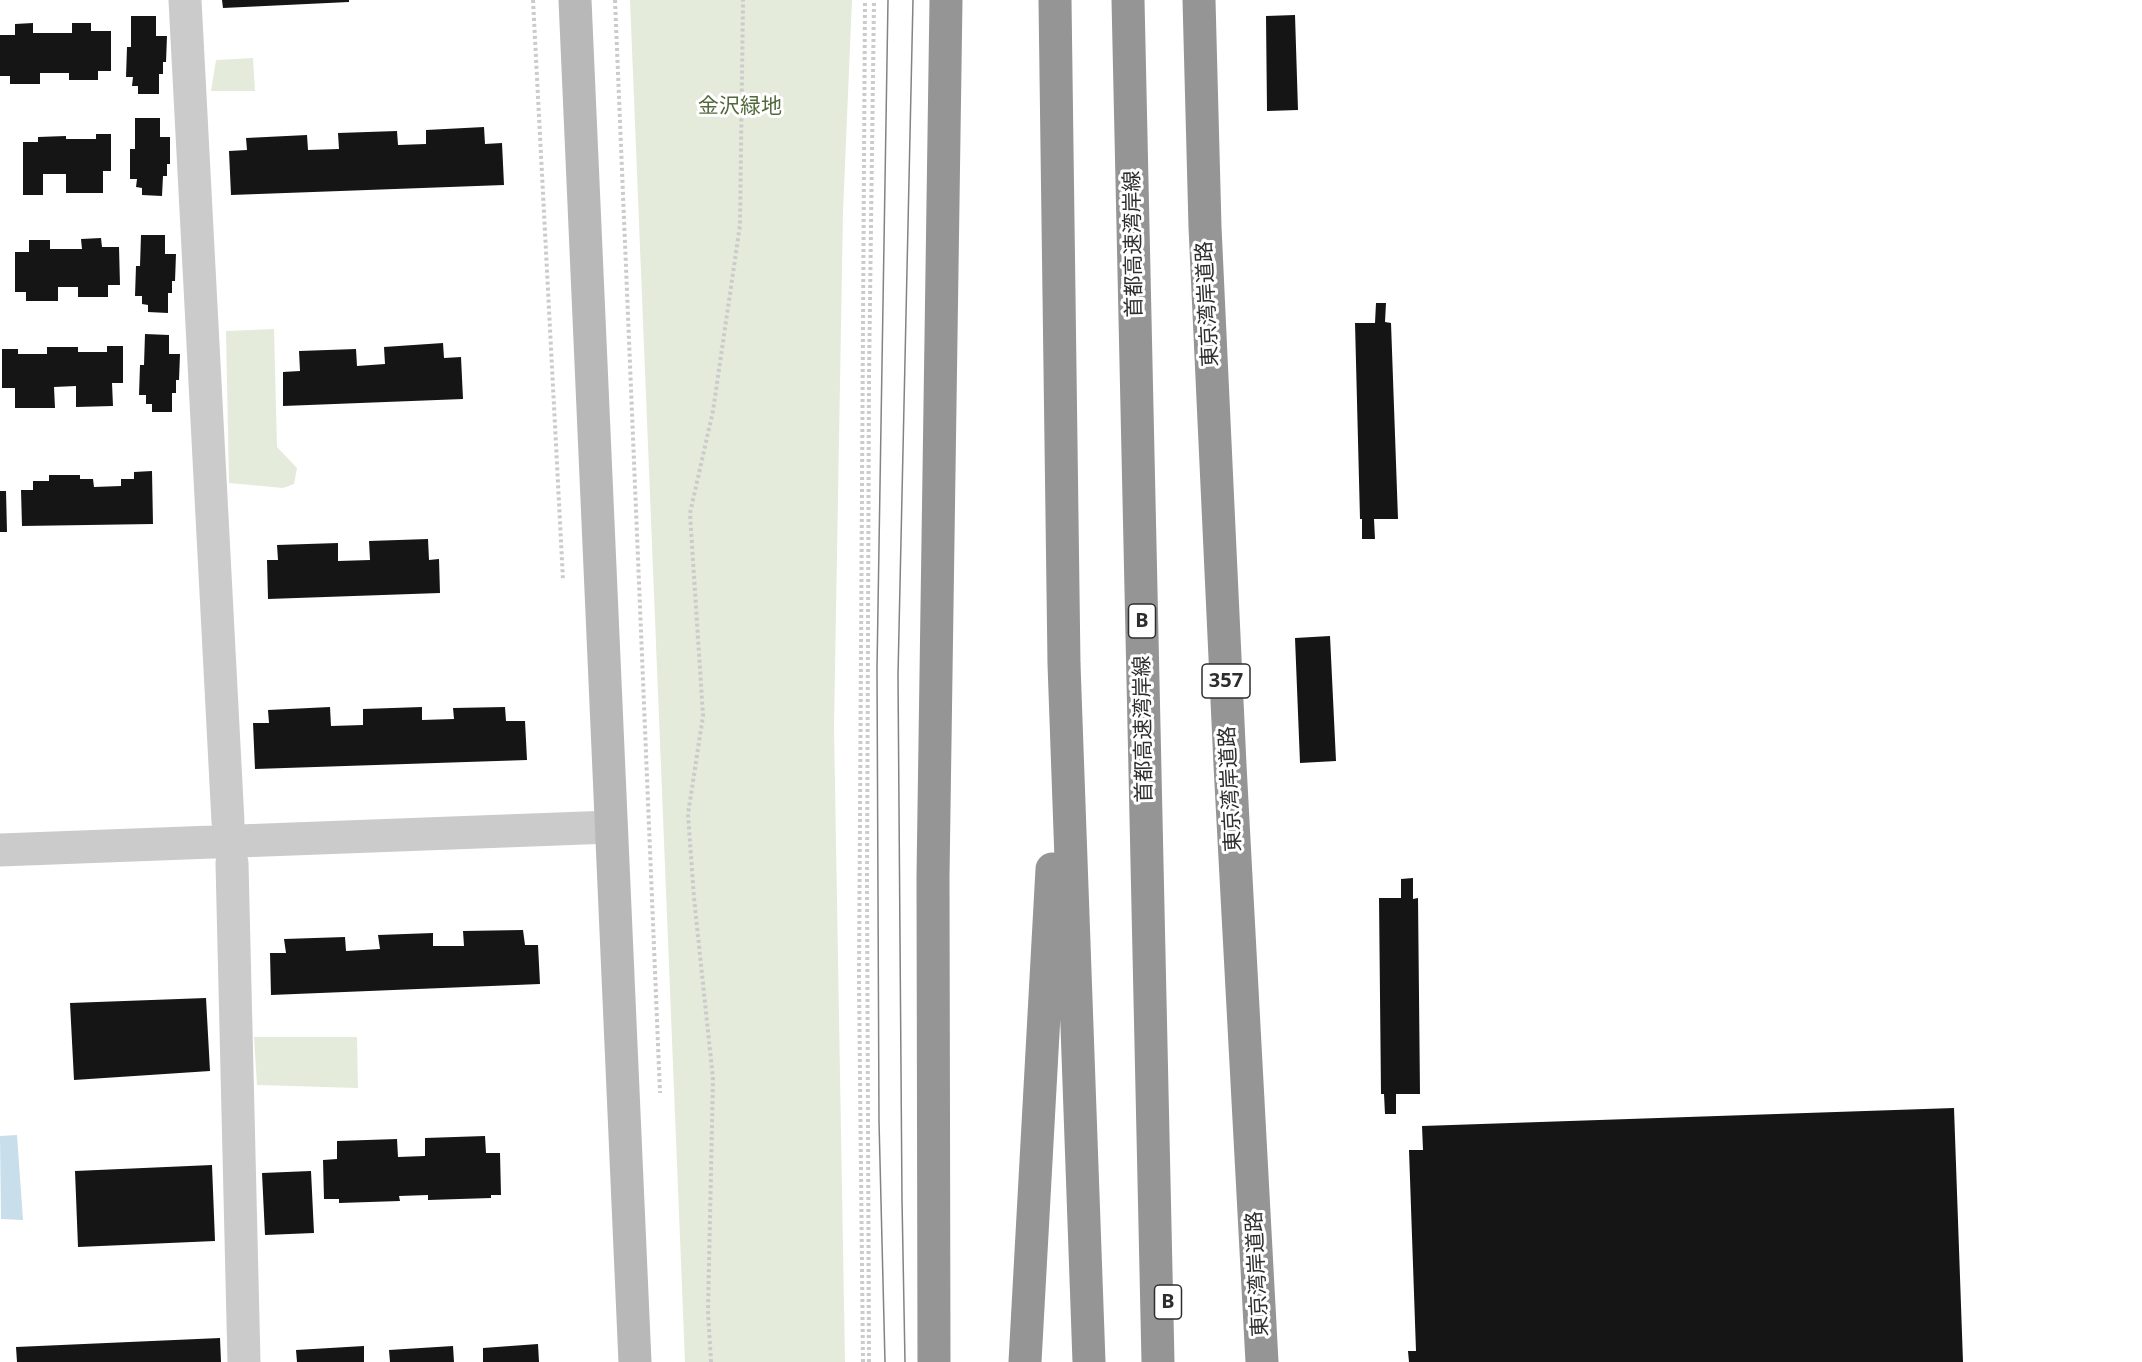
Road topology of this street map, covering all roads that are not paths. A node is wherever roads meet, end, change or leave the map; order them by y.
1 (185, 0) edge
2 (575, 0) edge
3 (946, 0) edge
4 (1055, 0) edge
5 (1128, 0) edge
6 (1199, 0) edge
7 (1064, 664) junction
8 (228, 822) dead end
9 (611, 827) junction
10 (0, 850) edge
11 (232, 863) dead end
12 (1155, 1243) junction
13 (244, 1362) edge
14 (635, 1362) edge
15 (934, 1362) edge
16 (1025, 1362) edge
17 (1089, 1362) edge
18 (1158, 1362) edge
19 (1180, 1362) edge
20 (1262, 1362) edge

1 - 8 street
2 - 9 street
3 - 15 highway
4 - 7 highway
5 - 12 highway, 首都高速湾岸線 / B
6 - 20 highway, 東京湾岸道路 / 357
7 - 16 highway
7 - 17 highway
9 - 10 street
9 - 14 street
11 - 13 street
12 - 18 highway
12 - 19 highway, B

